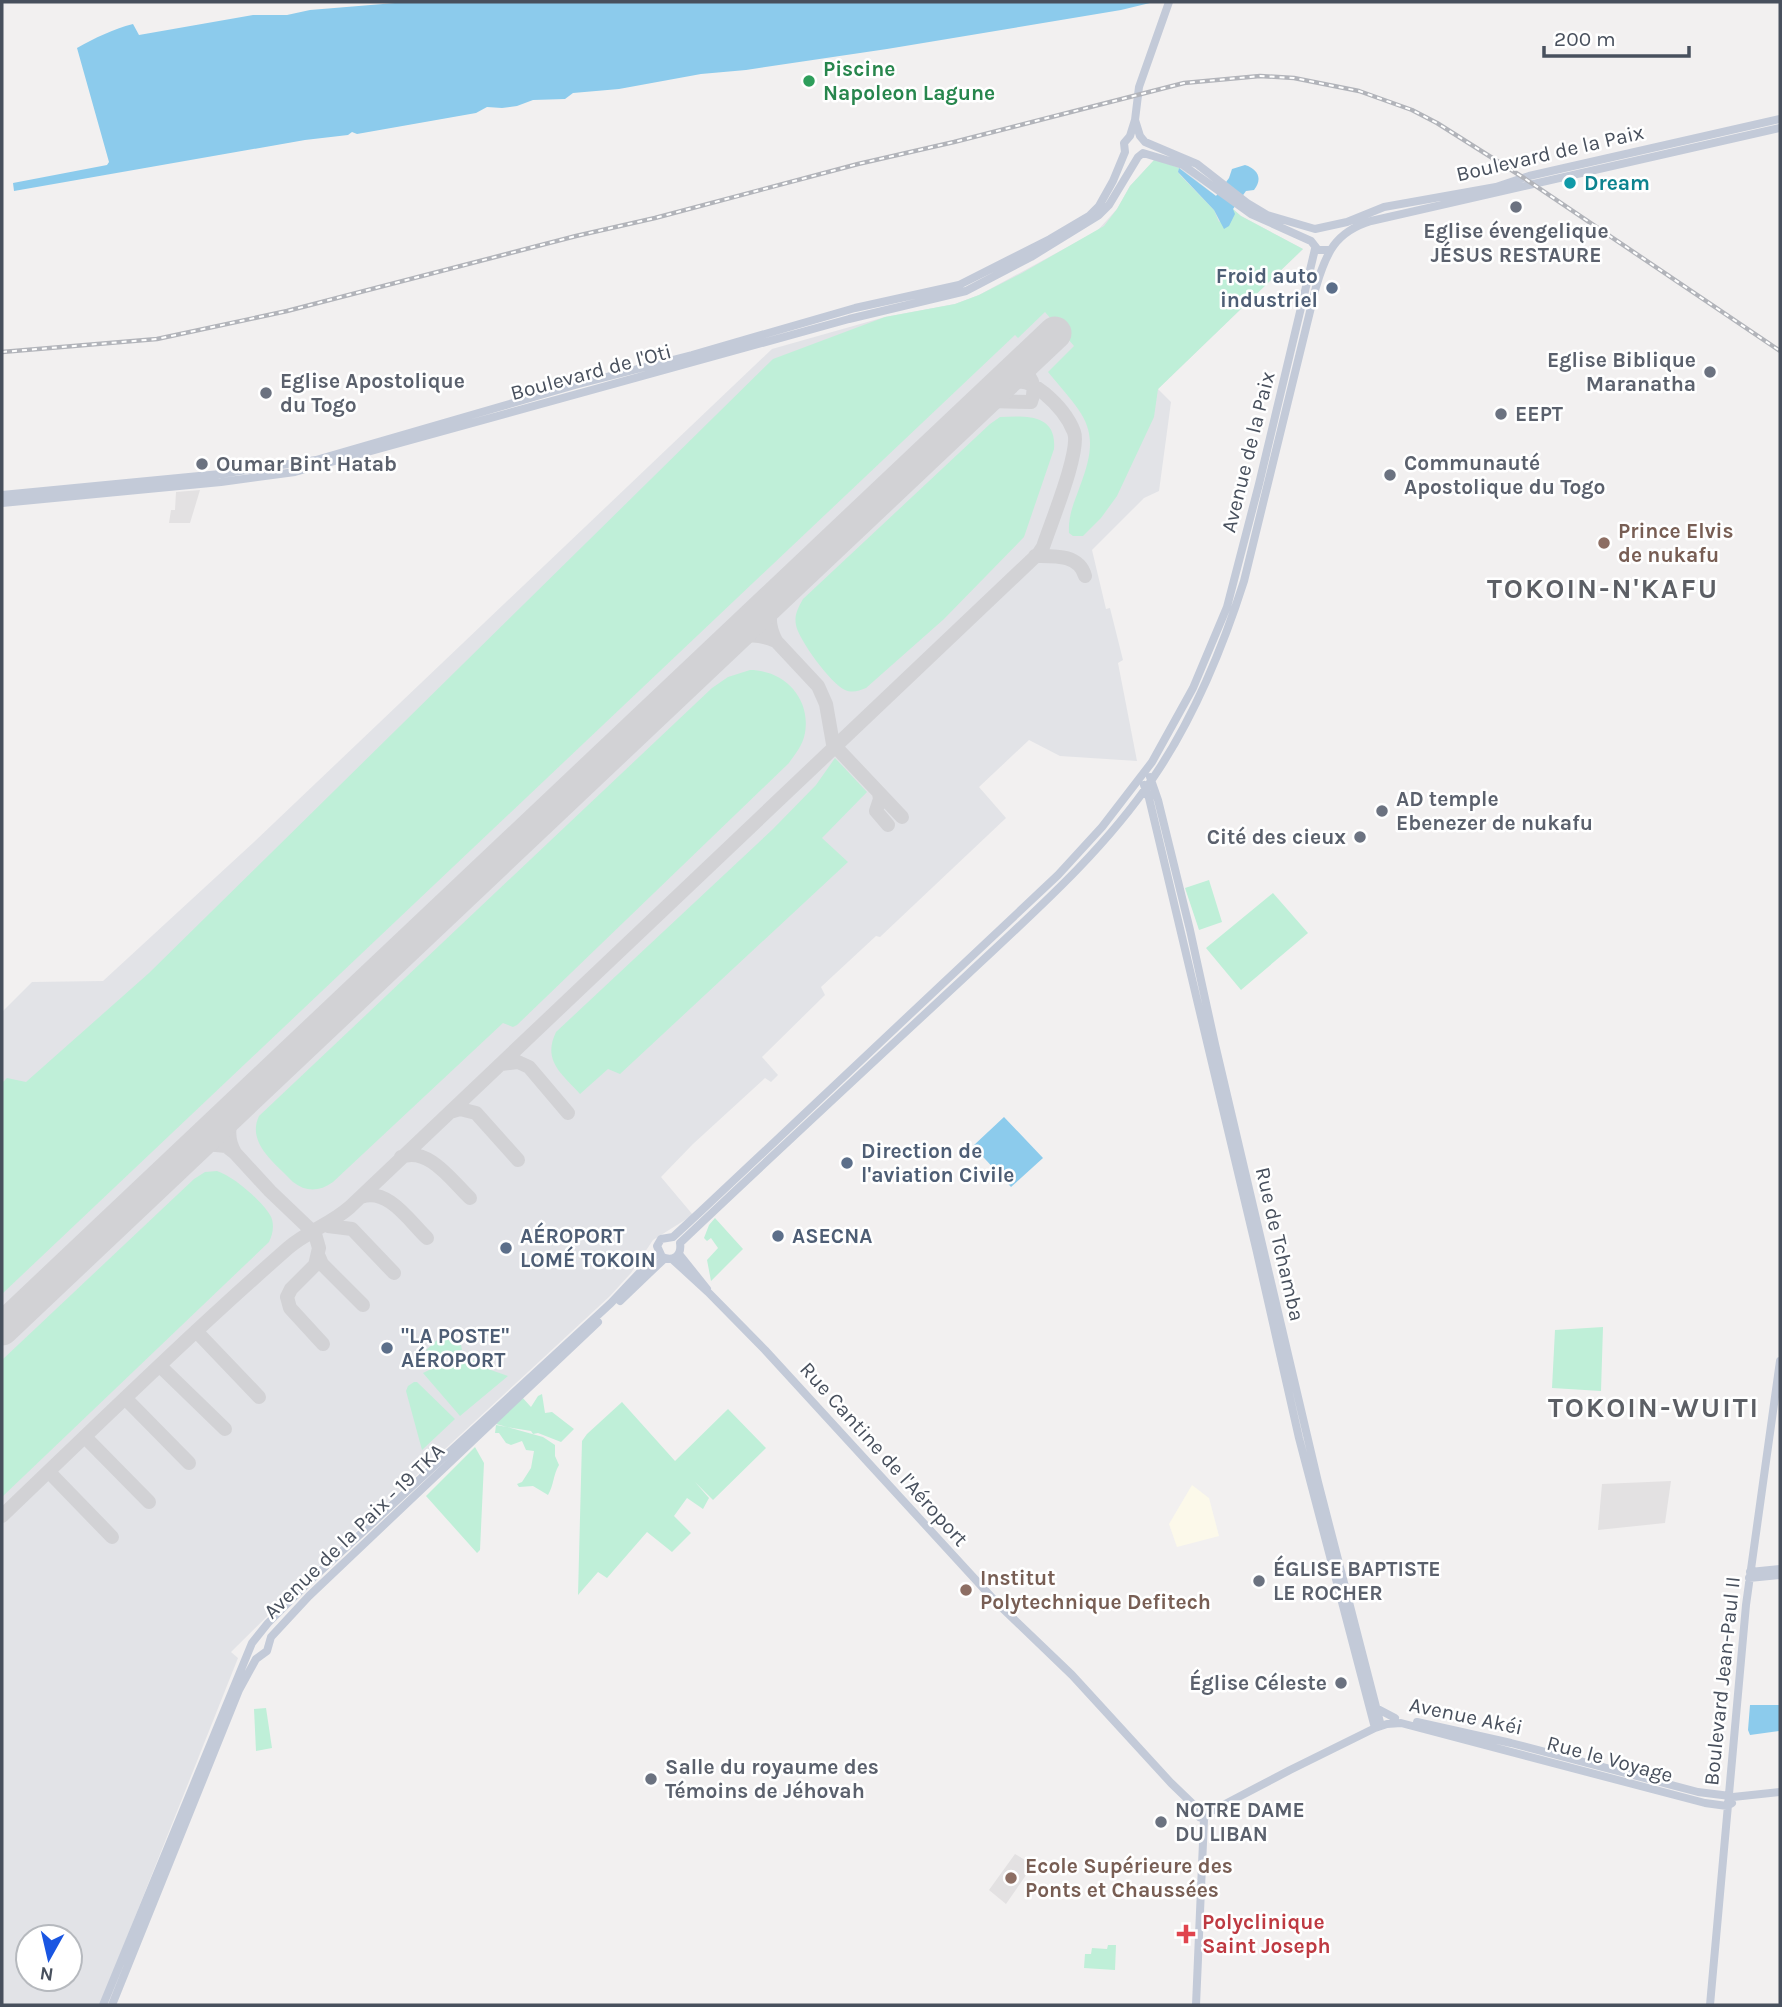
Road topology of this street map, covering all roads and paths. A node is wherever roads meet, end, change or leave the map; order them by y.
1 (1169, 2) edge
2 (1780, 119) edge
3 (1780, 128) edge
4 (1138, 138) junction
5 (1125, 152) junction
6 (1140, 155) junction
7 (1194, 167) junction
8 (1427, 198) junction
9 (1429, 209) junction
10 (1254, 212) junction
11 (1329, 228) junction
12 (1315, 229) junction
13 (1336, 241) junction
14 (1313, 245) junction
15 (1329, 250) junction
16 (294, 468) junction
17 (2, 495) edge
18 (2, 503) edge
19 (1145, 771) joint
20 (1146, 782) junction
21 (673, 1237) junction
22 (680, 1244) junction
23 (668, 1256) junction
24 (1780, 1361) edge
25 (1780, 1401) edge
26 (1780, 1569) edge
27 (1753, 1573) junction
28 (1768, 1574) junction
29 (1780, 1575) edge
30 (1376, 1708) junction
31 (1395, 1718) junction
32 (1377, 1724) junction
33 (1780, 1792) edge
34 (1730, 1799) junction
35 (1204, 1813) junction
36 (112, 1993) junction
37 (103, 2005) edge
38 (112, 2005) edge
39 (1196, 2005) edge
40 (1712, 2005) edge

1 - 4 main road
2 - 8 main road, Boulevard de la Paix
3 - 9 main road, Boulevard de la Paix
4 - 5 main road, Boulevard de l'Oti
4 - 6 main road
4 - 7 main road
5 - 6 main road
5 - 16 main road, Boulevard de l'Oti
6 - 7 main road
6 - 16 main road, Boulevard de l'Oti
7 - 10 main road
8 - 9 main road
8 - 11 main road, Boulevard de la Paix
9 - 13 main road, Boulevard de la Paix
10 - 12 main road
10 - 14 main road
11 - 12 main road
11 - 13 main road
12 - 14 main road
13 - 15 main road
14 - 15 main road
14 - 19 main road, Avenue de la Paix
15 - 20 main road
16 - 17 main road, Boulevard de l'Oti
16 - 18 main road, Boulevard de l'Oti
19 - 20 main road, Rue de Tchamba
20 - 21 main road
20 - 22 main road
20 - 30 main road, Rue de Tchamba
20 - 32 main road, Rue de Tchamba
21 - 22 main road
21 - 23 main road
22 - 23 main road
23 - 35 main road, Rue Cantine de l'Aéroport
23 - 36 main road, Avenue de la Paix - 19 TKA
23 - 36 main road, Avenue de la Paix - 19 TKA
24 - 27 main road, Boulevard Jean-Paul II
25 - 27 main road, Boulevard Jean-Paul II
26 - 28 main road
27 - 28 main road
27 - 34 main road, Boulevard Jean-Paul II
28 - 29 main road
30 - 31 main road
30 - 32 main road, Rue de Tchamba
31 - 32 main road, Avenue Akéi
31 - 34 main road, Avenue Akéi
32 - 34 main road, Rue le Voyage
32 - 35 main road, Avenue Akéi
33 - 34 main road, Avenue Akéi
34 - 40 main road, Boulevard Jean-Paul II
35 - 39 main road
36 - 37 main road, Avenue de la Paix - 19 TKA
36 - 38 main road, Avenue de la Paix - 19 TKA

